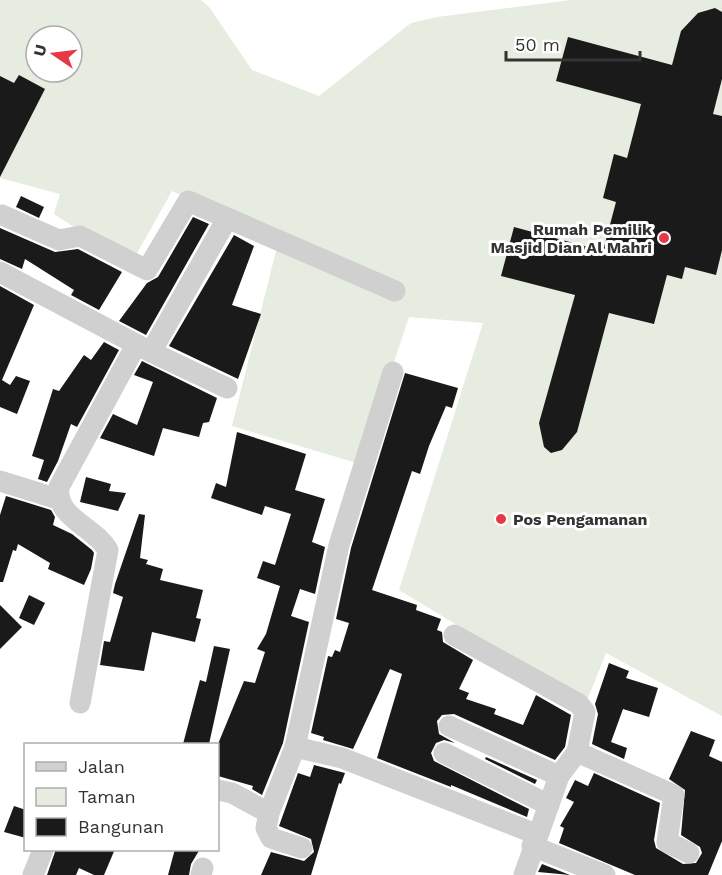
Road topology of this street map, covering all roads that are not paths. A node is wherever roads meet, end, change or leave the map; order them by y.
1 (1, 215) edge
2 (227, 219) junction
3 (0, 272) edge
4 (395, 291) dead end
5 (144, 349) junction
6 (393, 372) dead end
7 (227, 388) dead end
8 (0, 481) edge
9 (58, 499) junction
10 (454, 635) dead end
11 (80, 703) dead end
12 (448, 726) dead end
13 (295, 747) junction
14 (577, 752) junction
15 (444, 753) dead end
16 (559, 776) junction
17 (219, 790) edge
18 (549, 805) junction
19 (269, 813) junction
20 (534, 840) junction
21 (302, 848) dead end
22 (42, 851) edge
23 (688, 853) dead end
24 (33, 875) edge
25 (524, 875) edge
26 (605, 875) edge

1 - 2 street
2 - 4 street
2 - 5 street
3 - 5 street
5 - 7 street
5 - 9 street
6 - 13 street
8 - 9 street
9 - 11 street
10 - 14 street
12 - 16 street
13 - 19 street
13 - 20 street
14 - 16 street
14 - 23 street
15 - 18 street
16 - 18 street
17 - 19 street
18 - 20 street
19 - 21 street
20 - 25 street
20 - 26 street
22 - 24 street

